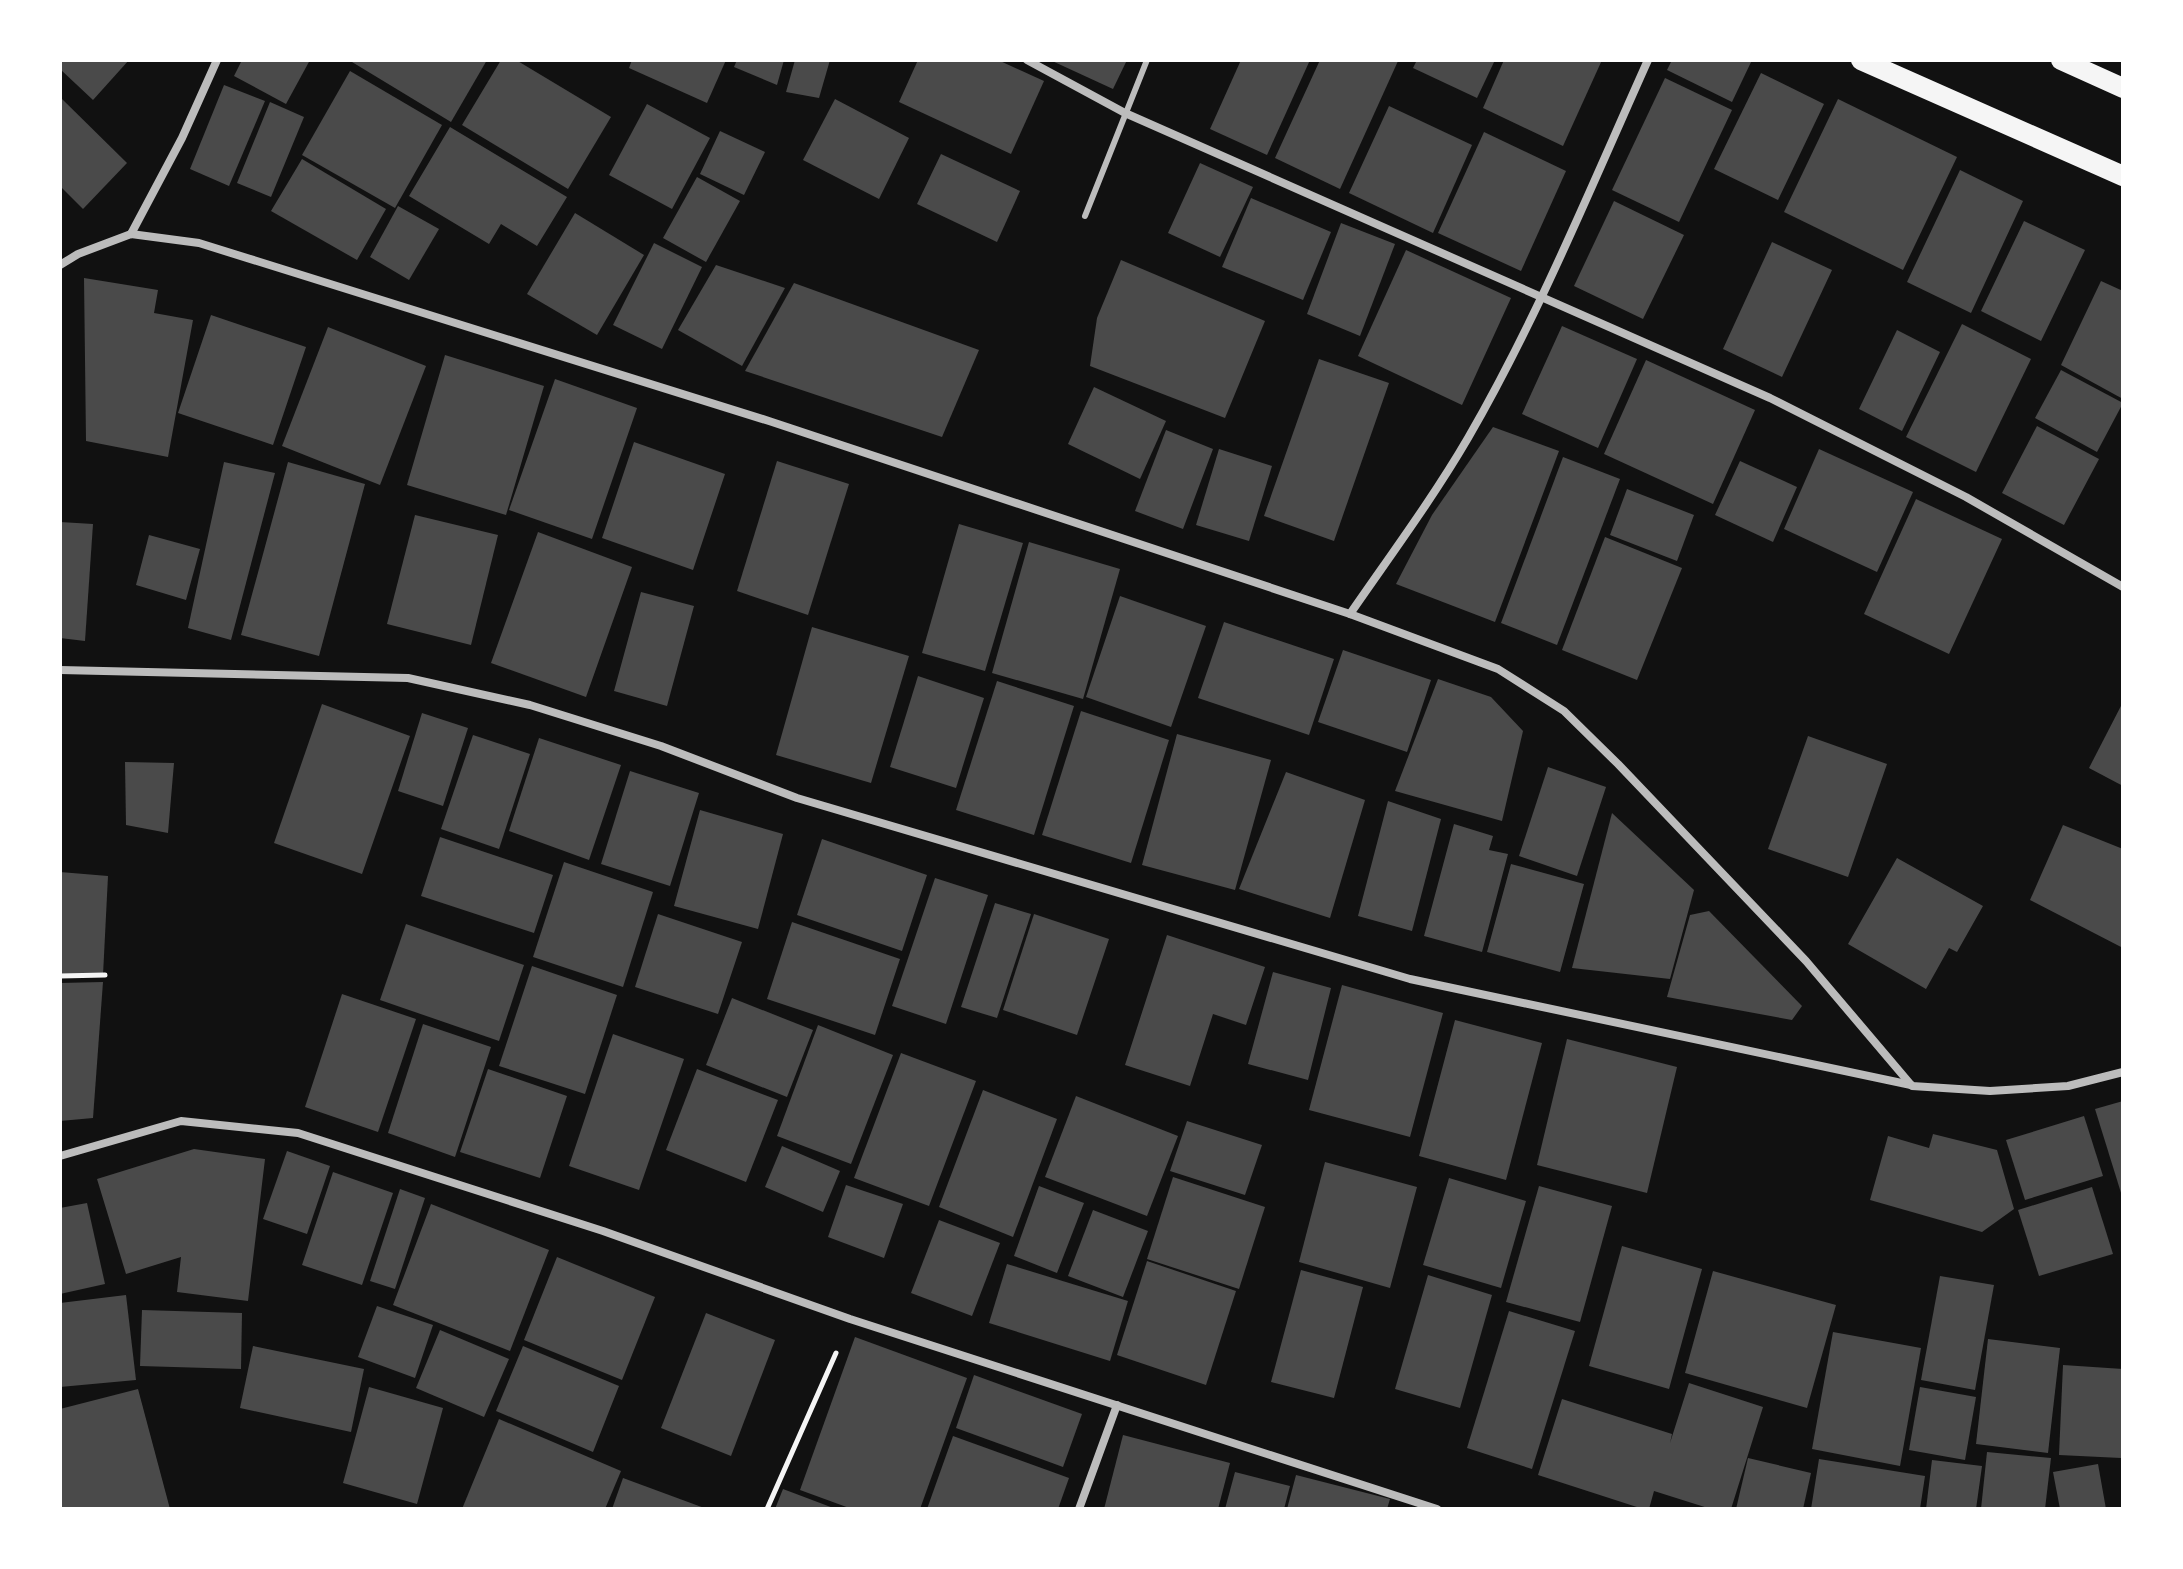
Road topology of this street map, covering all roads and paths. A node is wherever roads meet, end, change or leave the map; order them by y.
1 (217, 60) edge
2 (1027, 60) edge
3 (1147, 60) edge
4 (1648, 60) edge
5 (1861, 60) edge
6 (2061, 60) edge
7 (2123, 88) edge
8 (1125, 113) junction
9 (2123, 176) edge
10 (1085, 216) dead end
11 (131, 234) junction
12 (60, 265) edge
13 (1541, 296) junction
14 (2123, 587) edge
15 (1350, 614) junction
16 (60, 670) edge
17 (105, 975) dead end
18 (60, 976) edge
19 (2123, 1072) edge
20 (1912, 1086) junction
21 (60, 1156) edge
22 (850, 1319) junction
23 (1117, 1405) junction
24 (767, 1509) edge
25 (1079, 1509) edge
26 (1437, 1509) edge

1 - 11 street
2 - 8 street
3 - 8 lane
4 - 13 street
5 - 9 main road
6 - 7 main road
8 - 10 lane
8 - 13 street
11 - 12 street
11 - 15 street
13 - 14 street
13 - 15 street
15 - 20 street
16 - 20 street
17 - 18 path
19 - 20 street
21 - 22 street
22 - 23 street
22 - 24 path
23 - 25 street
23 - 26 street

